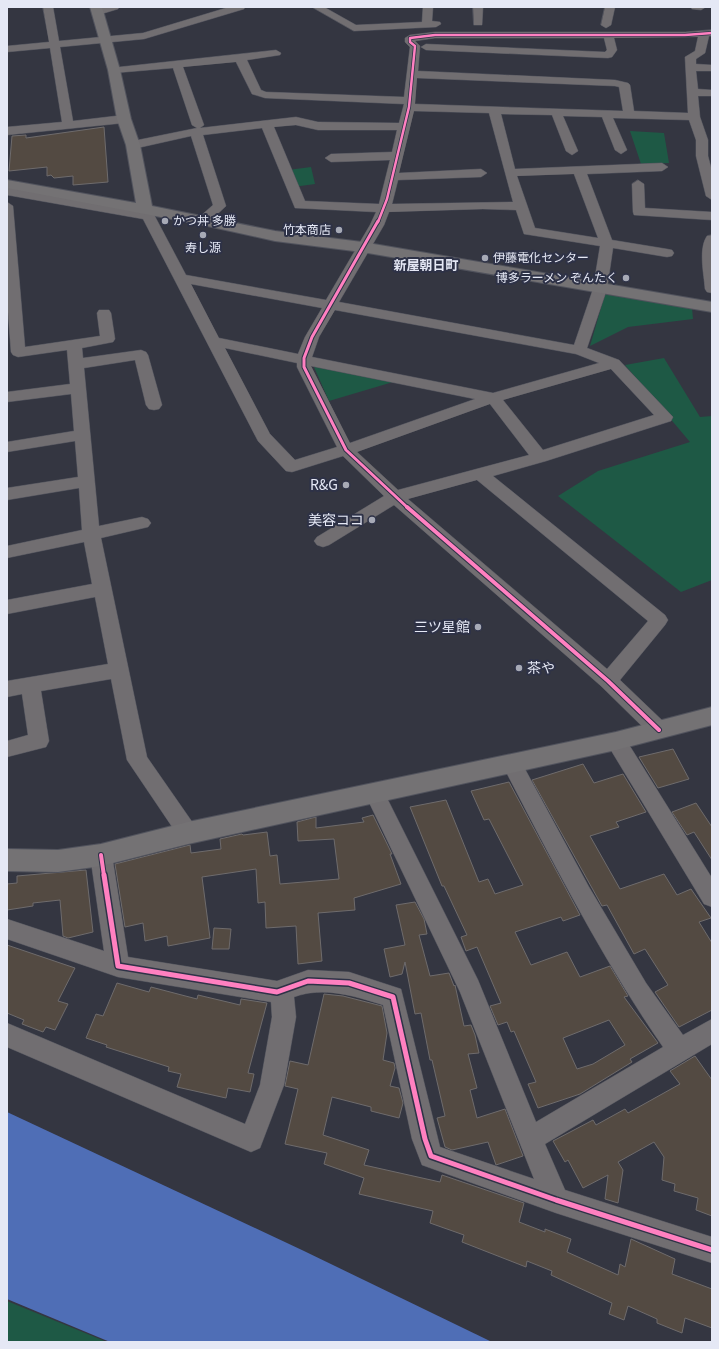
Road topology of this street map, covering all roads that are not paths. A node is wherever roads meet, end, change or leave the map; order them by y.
1 (48, 7) edge
2 (114, 7) edge
3 (240, 7) edge
4 (320, 7) edge
5 (428, 7) edge
6 (478, 7) edge
7 (610, 7) edge
8 (696, 7) edge
9 (701, 7) edge
10 (97, 9) edge
11 (449, 23) dead end
12 (478, 23) dead end
13 (427, 24) junction
14 (554, 24) dead end
15 (610, 32) junction
16 (708, 33) edge
17 (106, 39) junction
18 (55, 44) junction
19 (415, 46) junction
20 (7, 49) edge
21 (276, 53) dead end
22 (240, 58) junction
23 (177, 64) junction
24 (690, 67) junction
25 (712, 68) edge
26 (114, 70) junction
27 (412, 74) junction
28 (691, 92) junction
29 (712, 93) edge
30 (282, 96) junction
31 (409, 104) junction
32 (494, 110) junction
33 (556, 112) junction
34 (606, 114) junction
35 (629, 114) junction
36 (694, 117) junction
37 (124, 119) junction
38 (266, 124) junction
39 (68, 125) junction
40 (403, 127) junction
41 (197, 129) junction
42 (7, 131) edge
43 (132, 140) junction
44 (707, 141) edge
45 (572, 150) dead end
46 (621, 150) dead end
47 (396, 156) junction
48 (331, 158) dead end
49 (662, 167) dead end
50 (579, 170) junction
51 (510, 173) junction
52 (481, 174) dead end
53 (392, 177) junction
54 (7, 184) edge
55 (638, 184) dead end
56 (7, 191) edge
57 (712, 196) edge
58 (7, 206) edge
59 (520, 206) junction
60 (383, 208) junction
61 (147, 213) junction
62 (712, 216) edge
63 (204, 220) junction
64 (8, 227) edge
65 (712, 239) edge
66 (607, 243) junction
67 (362, 247) junction
68 (667, 253) dead end
69 (182, 278) junction
70 (712, 288) edge
71 (600, 289) junction
72 (331, 304) junction
73 (712, 307) edge
74 (104, 313) dead end
75 (213, 341) junction
76 (74, 345) junction
77 (579, 350) junction
78 (13, 353) edge
79 (304, 358) junction
80 (614, 363) junction
81 (76, 364) junction
82 (78, 388) junction
83 (7, 397) edge
84 (493, 398) junction
85 (154, 406) dead end
86 (82, 434) junction
87 (7, 447) edge
88 (346, 450) junction
89 (540, 457) junction
90 (480, 474) junction
91 (86, 481) junction
92 (7, 494) edge
93 (395, 497) junction
94 (142, 523) dead end
95 (91, 533) junction
96 (324, 541) dead end
97 (7, 552) edge
98 (102, 589) junction
99 (7, 607) edge
100 (118, 670) junction
101 (608, 681) junction
102 (30, 685) junction
103 (7, 689) edge
104 (712, 716) edge
105 (659, 730) junction
106 (616, 741) junction
107 (7, 749) edge
108 (512, 764) junction
109 (375, 794) junction
110 (188, 833) junction
111 (101, 855) junction
112 (7, 860) edge
113 (712, 897) edge
114 (7, 929) edge
115 (118, 966) junction
116 (278, 992) junction
117 (712, 1030) edge
118 (7, 1036) edge
119 (679, 1050) junction
120 (530, 1139) junction
121 (556, 1200) junction
122 (712, 1250) edge

1 - 18 street
2 - 10 street
3 - 17 street
4 - 13 street
5 - 13 street
6 - 12 street
7 - 15 street
8 - 9 street
10 - 17 street
11 - 13 street
14 - 15 street
15 - 16 street
15 - 19 street
15 - 19 street
16 - 24 street
17 - 18 street
17 - 26 street
18 - 20 street
18 - 39 street
19 - 27 street
21 - 22 street
22 - 23 street
22 - 30 street
23 - 26 street
23 - 41 street
24 - 25 street
24 - 28 street
26 - 37 street
27 - 31 street
27 - 35 street
28 - 29 street
28 - 36 street
30 - 31 street
30 - 41 street
31 - 32 street
31 - 40 street
32 - 33 street
32 - 51 street
33 - 34 street
33 - 45 street
34 - 35 street
34 - 46 street
35 - 36 street
36 - 44 street
37 - 39 street
37 - 43 street
38 - 40 street
38 - 41 street
38 - 60 street
39 - 42 street
40 - 47 street
41 - 43 street
41 - 63 street
43 - 61 street
44 - 57 street
47 - 48 street
47 - 53 street
49 - 50 street
50 - 51 street
50 - 66 street
51 - 59 street
52 - 53 street
53 - 60 street
54 - 61 street
55 - 62 street
56 - 61 street
58 - 64 street
59 - 60 street
59 - 66 street
60 - 67 street
61 - 63 street
61 - 69 street
63 - 67 street
64 - 78 street
65 - 70 street
66 - 68 street
66 - 71 street
67 - 71 street
67 - 72 street
69 - 72 street
69 - 75 street
71 - 73 street
71 - 77 street
72 - 77 street
72 - 79 street
74 - 76 street
75 - 79 street
75 - 88 street
76 - 78 street
76 - 81 street
77 - 80 street
79 - 84 street
79 - 88 street
80 - 84 street
80 - 89 street
81 - 82 street
81 - 85 street
82 - 83 street
82 - 86 street
84 - 88 street
84 - 89 street
86 - 87 street
86 - 91 street
88 - 93 street
89 - 90 street
90 - 93 street
90 - 101 street
91 - 92 street
91 - 95 street
93 - 96 street
93 - 101 street
94 - 95 street
95 - 97 street
95 - 98 street
98 - 99 street
98 - 100 street
100 - 102 street
100 - 110 street
101 - 105 street
102 - 103 street
102 - 107 street
104 - 105 street
105 - 106 street
106 - 108 street
106 - 113 street
108 - 109 street
108 - 119 street
109 - 110 street
109 - 120 street
110 - 111 street
111 - 112 street
111 - 115 street
114 - 115 street
115 - 116 street
116 - 118 street
116 - 121 street
117 - 119 street
119 - 120 street
120 - 121 street
121 - 122 street

